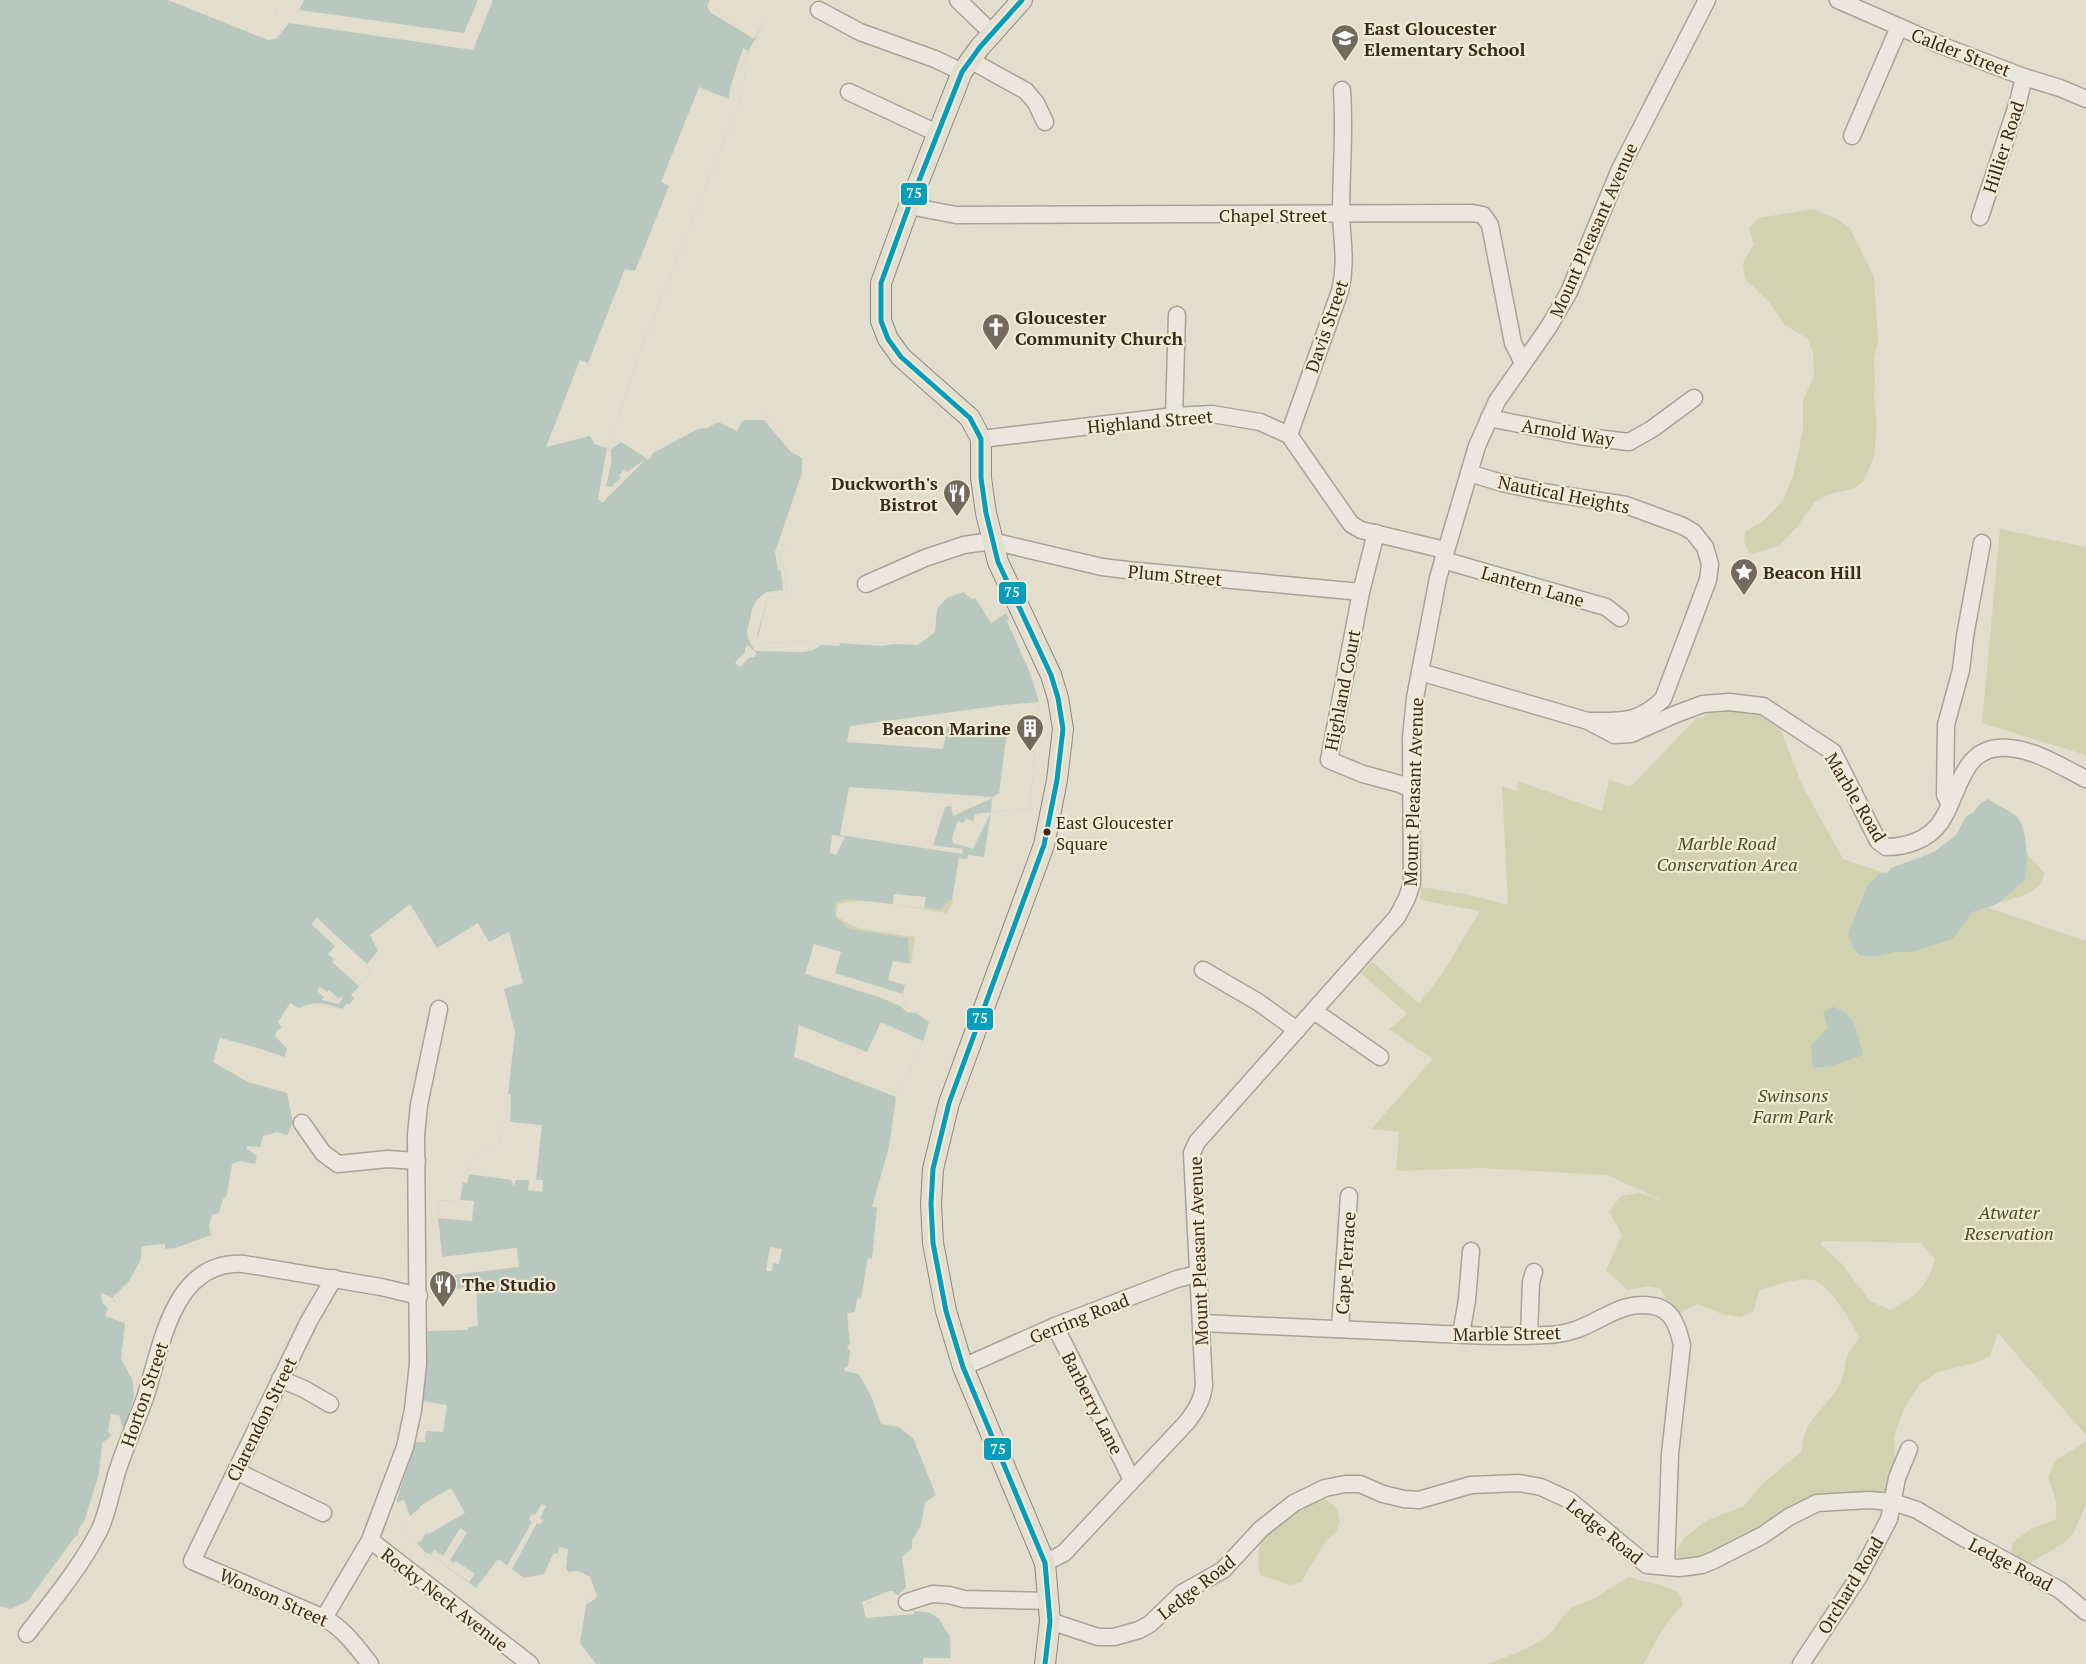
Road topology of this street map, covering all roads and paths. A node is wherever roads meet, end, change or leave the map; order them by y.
1 (958, 0) edge
2 (1022, 0) edge
3 (1707, 0) edge
4 (1838, 0) edge
5 (819, 10) dead end
6 (1899, 27) junction
7 (992, 33) junction
8 (966, 66) junction
9 (2024, 77) junction
10 (1342, 90) dead end
11 (849, 92) dead end
12 (2086, 99) edge
13 (1045, 122) dead end
14 (937, 133) junction
15 (1852, 136) dead end
16 (909, 206) junction
17 (1341, 214) junction
18 (1980, 217) dead end
19 (1177, 315) dead end
20 (1523, 363) junction
21 (1694, 398) dead end
22 (1174, 416) junction
23 (1489, 418) junction
24 (1289, 435) junction
25 (981, 439) junction
26 (1469, 473) junction
27 (1376, 533) junction
28 (992, 541) junction
29 (1982, 543) dead end
30 (1444, 555) junction
31 (866, 584) dead end
32 (1361, 592) junction
33 (1620, 618) dead end
34 (1420, 672) junction
35 (1588, 721) junction
36 (2086, 779) edge
37 (1413, 790) junction
38 (1949, 803) junction
39 (1203, 970) dead end
40 (439, 1009) dead end
41 (1314, 1011) junction
42 (1297, 1030) junction
43 (1380, 1057) dead end
44 (302, 1123) dead end
45 (417, 1161) junction
46 (1350, 1196) dead end
47 (1471, 1251) dead end
48 (1534, 1272) dead end
49 (1197, 1274) junction
50 (334, 1278) junction
51 (419, 1296) junction
52 (1201, 1322) junction
53 (1054, 1326) junction
54 (1340, 1329) junction
55 (1461, 1334) junction
56 (1529, 1335) junction
57 (963, 1367) junction
58 (280, 1379) junction
59 (330, 1404) dead end
60 (1908, 1449) dead end
61 (236, 1471) junction
62 (1132, 1480) junction
63 (1893, 1502) junction
64 (323, 1513) dead end
65 (370, 1540) junction
66 (192, 1561) joint
67 (1045, 1563) junction
68 (1666, 1566) junction
69 (907, 1602) dead end
70 (1050, 1611) junction
71 (2086, 1612) edge
72 (324, 1618) junction
73 (27, 1634) dead end
74 (370, 1664) edge
75 (530, 1664) edge
76 (1045, 1664) edge
77 (1801, 1664) edge

1 - 7 street
2 - 7 main road
3 - 20 street, Mount Pleasant Avenue
4 - 6 street, Calder Street
5 - 8 street
6 - 9 street, Calder Street
6 - 15 street
7 - 8 main road
8 - 13 street
8 - 14 main road
9 - 12 street, Calder Street
9 - 18 street, Hillier Road
10 - 17 street, Davis Street
11 - 14 street
14 - 16 main road
16 - 17 street, Chapel Street
16 - 25 main road
17 - 20 street, Chapel Street
17 - 24 street, Davis Street
19 - 22 street
20 - 23 street, Mount Pleasant Avenue
21 - 23 street, Arnold Way
22 - 24 street, Highland Street
22 - 25 street, Highland Street
23 - 26 street, Mount Pleasant Avenue
24 - 27 street
25 - 28 main road
26 - 30 street, Mount Pleasant Avenue
26 - 35 street, Nautical Heights
27 - 30 street
27 - 32 street, Highland Court
28 - 31 street
28 - 32 street, Plum Street
28 - 57 main road
29 - 38 street
30 - 33 street, Lantern Lane
30 - 34 street, Mount Pleasant Avenue
32 - 37 street, Highland Court
34 - 35 street, Marble Road
34 - 37 street, Mount Pleasant Avenue
35 - 38 street, Marble Road
36 - 38 street, Marble Road
37 - 41 street, Mount Pleasant Avenue
39 - 42 street
40 - 45 street, Rocky Neck Avenue
41 - 42 street, Mount Pleasant Avenue
41 - 43 street
42 - 49 street, Mount Pleasant Avenue
44 - 45 street
45 - 51 street, Rocky Neck Avenue
46 - 54 street, Cape Terrace
47 - 55 street
48 - 56 street
49 - 52 street, Mount Pleasant Avenue
49 - 53 street, Gerring Road
50 - 51 street
50 - 58 street, Clarendon Street
50 - 73 street, Horton Street
51 - 65 street, Rocky Neck Avenue
52 - 54 street, Marble Street
52 - 62 street, Mount Pleasant Avenue
53 - 57 street, Gerring Road
53 - 62 street, Barberry Lane
54 - 55 street, Marble Street
55 - 56 street, Marble Street
56 - 68 street, Marble Street
57 - 67 main road
58 - 59 street
58 - 61 street, Clarendon Street
60 - 63 street, Orchard Road
61 - 64 street
61 - 66 street, Clarendon Street
62 - 67 street, Mount Pleasant Avenue
63 - 68 street, Ledge Road
63 - 71 street, Ledge Road
63 - 77 street, Orchard Road
65 - 72 street
65 - 75 street, Rocky Neck Avenue
66 - 72 street, Wonson Street
67 - 70 main road
68 - 70 street, Ledge Road
69 - 70 street, Ledge Road
70 - 76 main road
72 - 74 street, Wonson Street

